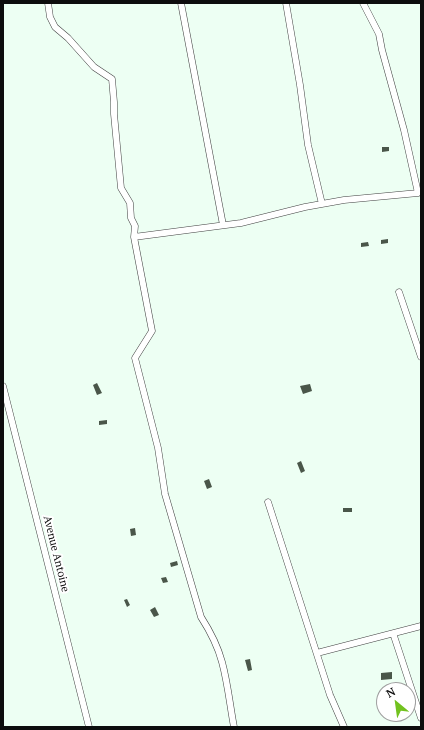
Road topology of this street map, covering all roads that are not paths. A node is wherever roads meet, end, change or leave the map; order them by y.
1 (48, 3) edge
2 (181, 3) edge
3 (286, 3) edge
4 (363, 3) edge
5 (419, 192) edge
6 (322, 204) junction
7 (223, 225) junction
8 (134, 238) junction
9 (399, 292) dead end
10 (421, 357) edge
11 (3, 386) edge
12 (268, 502) dead end
13 (421, 626) edge
14 (393, 633) junction
15 (317, 652) junction
16 (421, 718) edge
17 (89, 727) edge
18 (234, 727) edge
19 (344, 727) edge

1 - 8 street
2 - 7 street
3 - 6 street
4 - 5 street
5 - 6 street
6 - 7 street
7 - 8 street
8 - 18 street
9 - 10 street
11 - 17 street, Avenue Antoine
12 - 15 street
13 - 14 street
14 - 15 street
14 - 16 street
15 - 19 street

